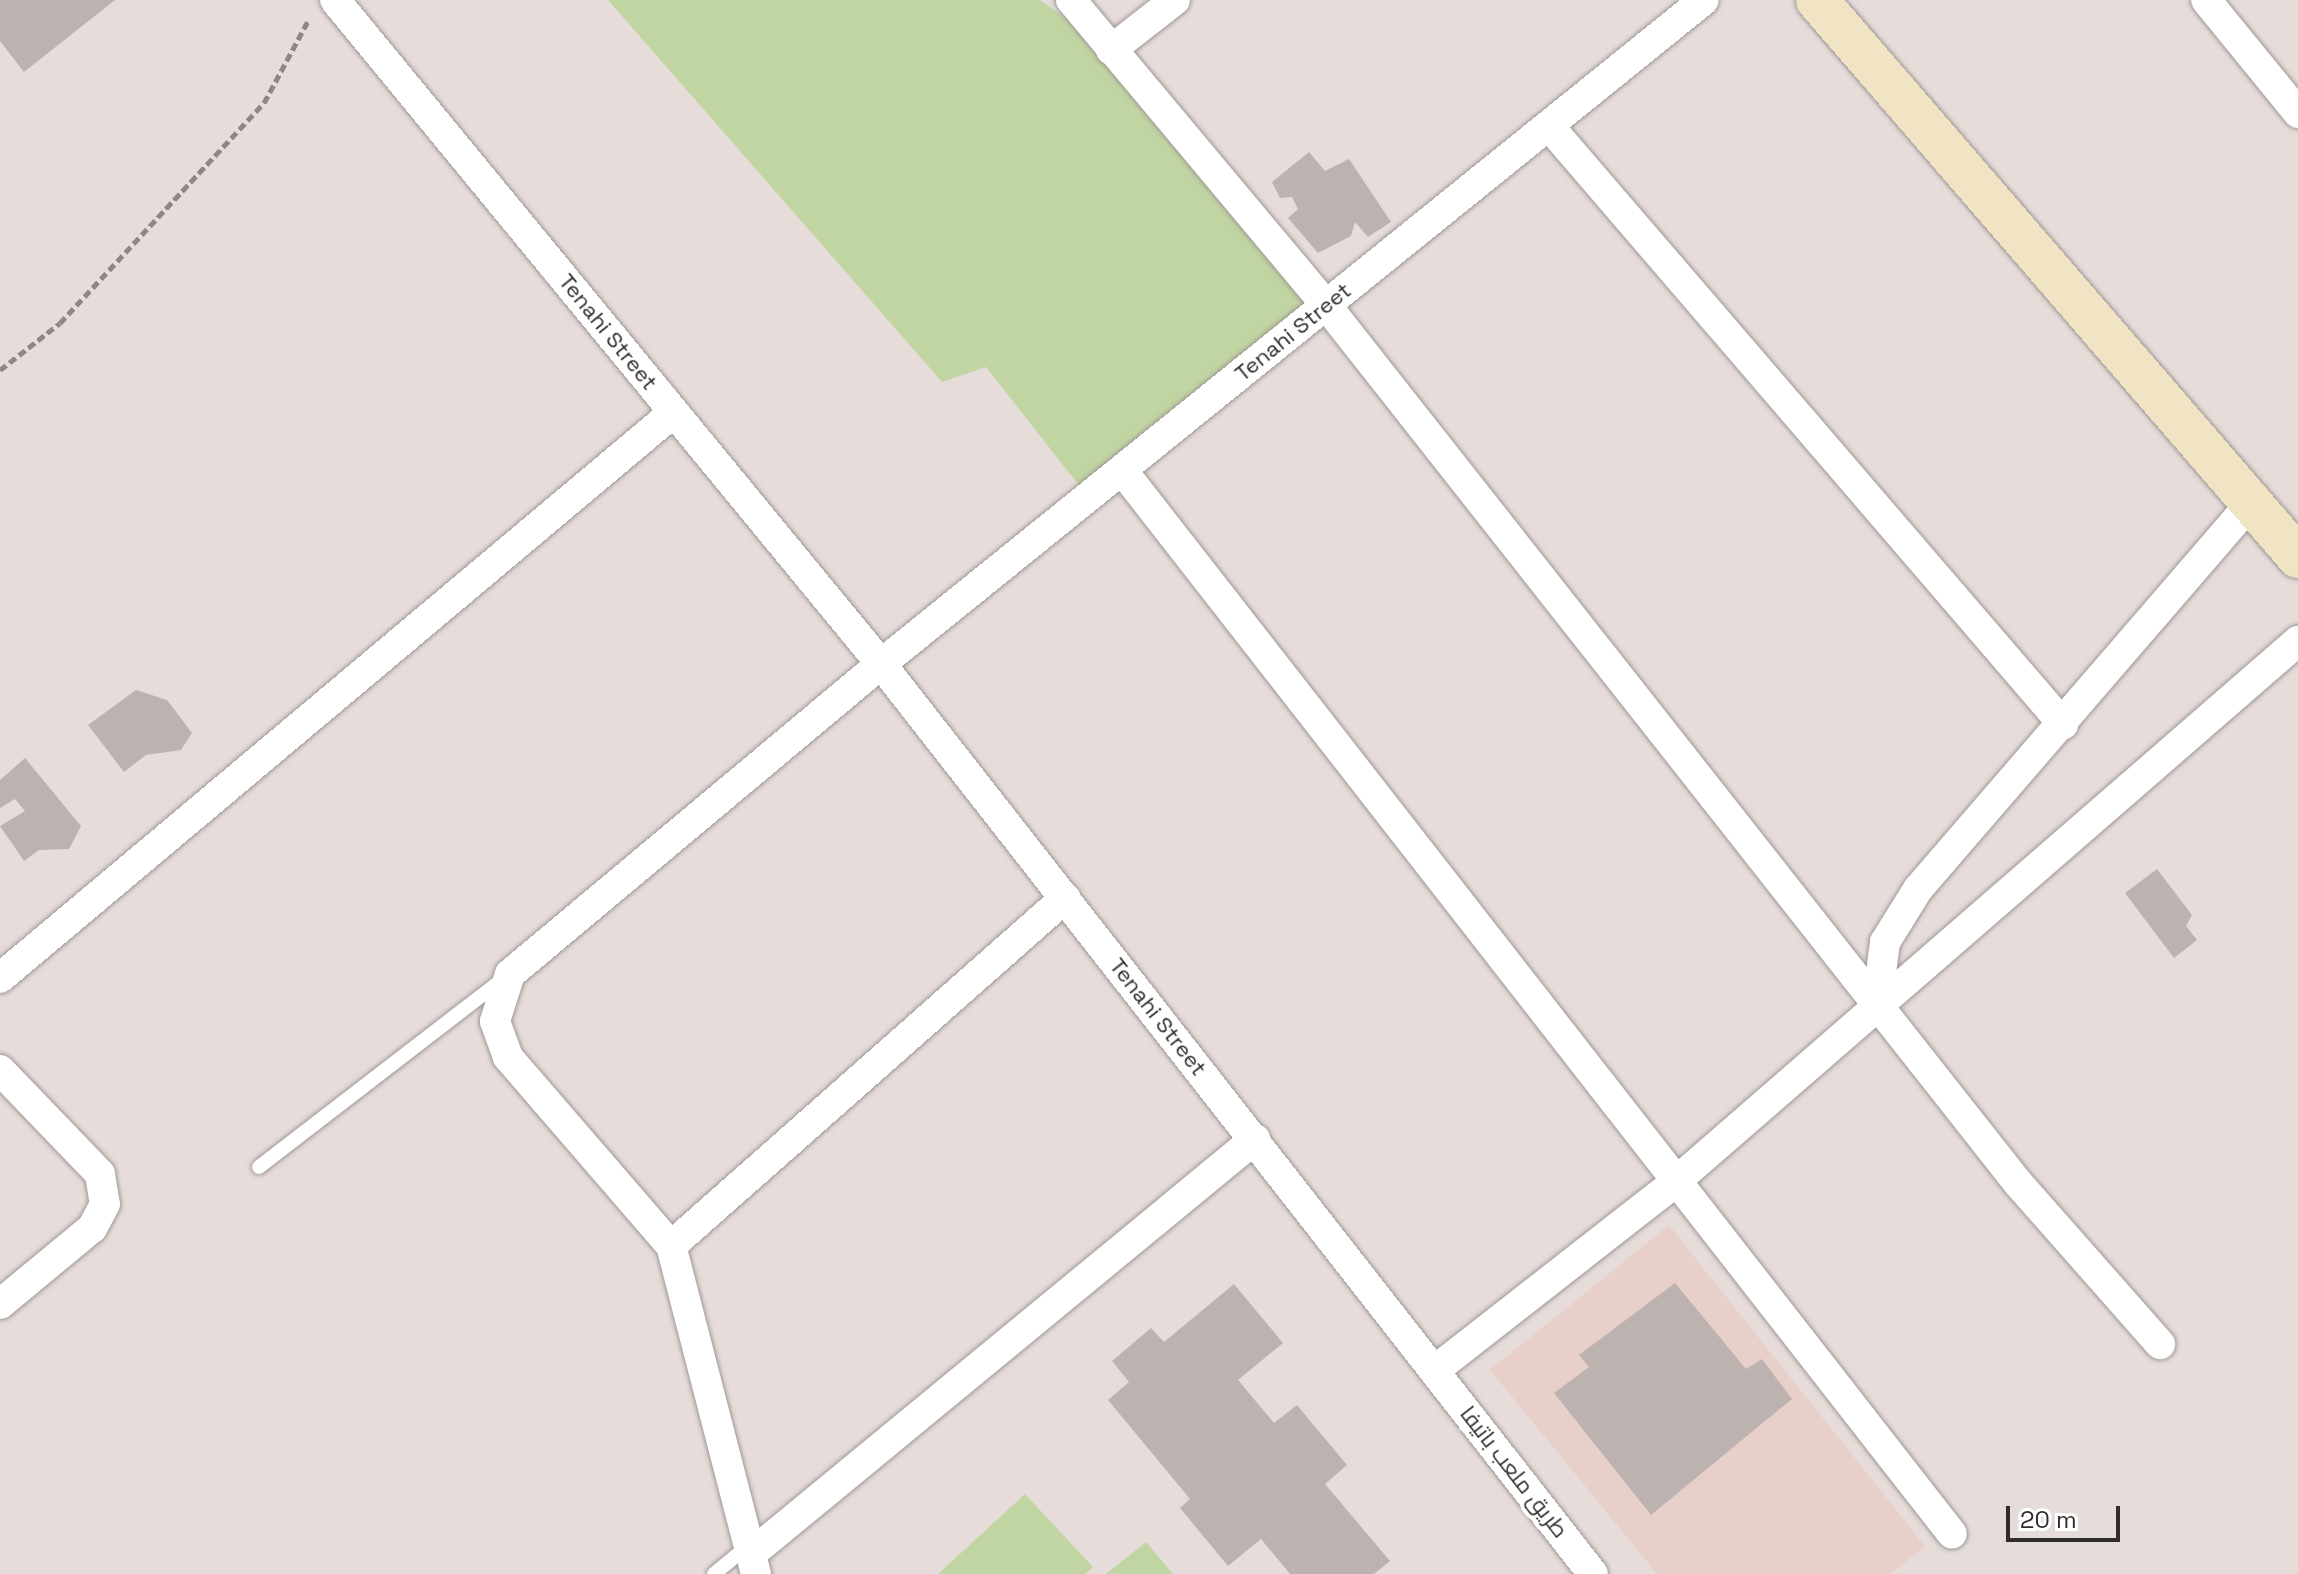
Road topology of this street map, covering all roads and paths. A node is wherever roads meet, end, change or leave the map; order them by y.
1 (1071, 0) edge
2 (1175, 0) edge
3 (1704, 0) edge
4 (1817, 0) edge
5 (2206, 0) edge
6 (324, 6) edge
7 (1111, 50) junction
8 (2298, 113) edge
9 (1549, 126) junction
10 (1326, 305) junction
11 (0, 370) edge
12 (674, 412) junction
13 (1122, 470) junction
14 (2251, 503) junction
15 (2298, 557) edge
16 (2298, 641) edge
17 (881, 664) junction
18 (2063, 724) junction
19 (1065, 898) junction
20 (510, 974) junction
21 (0, 978) edge
22 (1877, 1004) junction
23 (0, 1070) edge
24 (1255, 1139) junction
25 (259, 1167) dead end
26 (1674, 1183) junction
27 (671, 1246) junction
28 (0, 1304) edge
29 (2160, 1344) dead end
30 (1435, 1370) junction
31 (1952, 1534) dead end
32 (752, 1558) edge
33 (714, 1574) edge
34 (1593, 1574) edge

1 - 7 street
2 - 7 street
3 - 9 street, Tenahi Street
4 - 14 street
5 - 8 street
6 - 11 path
6 - 12 street, Tenahi Street
7 - 10 street
9 - 10 street, Tenahi Street
9 - 18 street
10 - 13 street, Tenahi Street
10 - 22 street
12 - 17 street, Tenahi Street
12 - 21 street
13 - 17 street, Tenahi Street
13 - 26 street
14 - 15 street
14 - 18 street
16 - 22 street
17 - 19 street, Tenahi Street
17 - 20 street
18 - 22 street
19 - 24 street, Tenahi Street
19 - 27 street
20 - 25 lane
20 - 27 street
22 - 26 street
22 - 29 street
23 - 28 street
24 - 30 street, Tenahi Street
24 - 32 street
26 - 30 street
26 - 31 street
27 - 32 street
30 - 34 street, طريق ملعب باتيفا
32 - 33 lane

